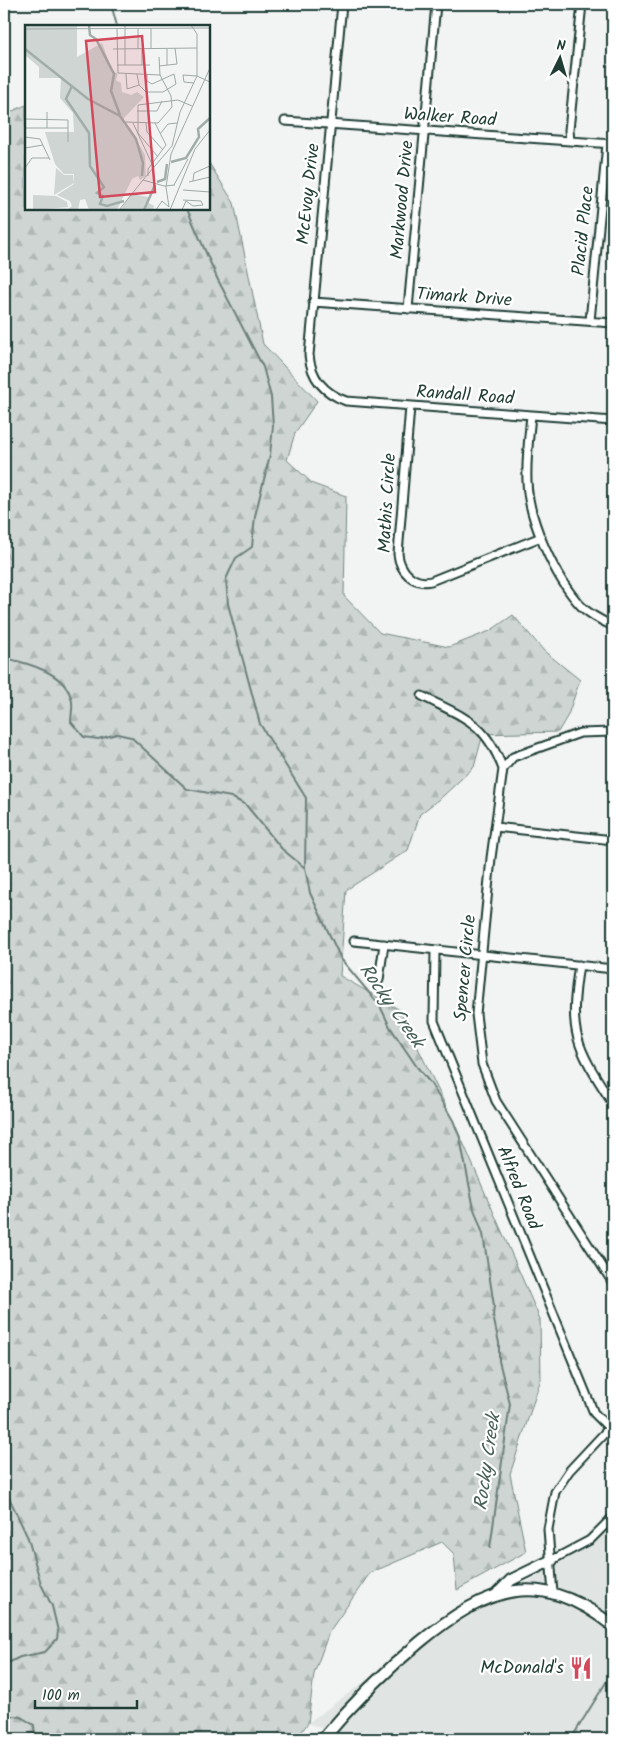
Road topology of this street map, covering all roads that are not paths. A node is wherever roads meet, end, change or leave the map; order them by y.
1 (342, 4) edge
2 (436, 4) edge
3 (582, 4) edge
4 (285, 121) dead end
5 (330, 125) junction
6 (424, 131) junction
7 (570, 141) junction
8 (610, 144) edge
9 (313, 302) junction
10 (408, 309) junction
11 (590, 321) junction
12 (613, 323) edge
13 (320, 384) joint
14 (410, 407) junction
15 (531, 415) junction
16 (613, 421) edge
17 (541, 536) junction
18 (613, 626) edge
19 (422, 696) dead end
20 (613, 732) edge
21 (503, 768) junction
22 (495, 827) junction
23 (613, 840) edge
24 (354, 941) dead end
25 (384, 944) junction
26 (435, 950) junction
27 (481, 955) junction
28 (579, 965) junction
29 (613, 969) edge
30 (379, 980) dead end
31 (613, 1104) edge
32 (613, 1283) edge
33 (611, 1426) edge
34 (613, 1517) edge
35 (552, 1560) junction
36 (497, 1594) junction
37 (554, 1594) junction
38 (613, 1626) edge
39 (323, 1739) edge

1 - 5 street, McEvoy Drive
2 - 6 street, Markwood Drive
3 - 7 street
4 - 5 street, Walker Road
5 - 6 street, Walker Road
5 - 9 street, McEvoy Drive
6 - 7 street, Walker Road
6 - 10 street, Markwood Drive
7 - 8 street, Walker Road
8 - 11 street, Placid Place
9 - 10 street, Timark Drive
9 - 13 street, McEvoy Drive
10 - 11 street, Timark Drive
11 - 12 street, Timark Drive
13 - 14 street, Randall Road
14 - 15 street, Randall Road
14 - 17 street, Mathis Circle
15 - 16 street, Randall Road
15 - 17 street
17 - 18 street
19 - 21 street
20 - 21 street
21 - 22 street, Spencer Circle
22 - 23 street
22 - 27 street, Spencer Circle
24 - 25 street
25 - 26 street
25 - 30 street
26 - 27 street
26 - 33 street, Alfred Road
27 - 28 street
27 - 32 street, Spencer Circle
28 - 29 street
28 - 31 street
33 - 35 street
34 - 35 street
35 - 36 street
35 - 37 street
36 - 37 street
36 - 39 street
37 - 38 street

